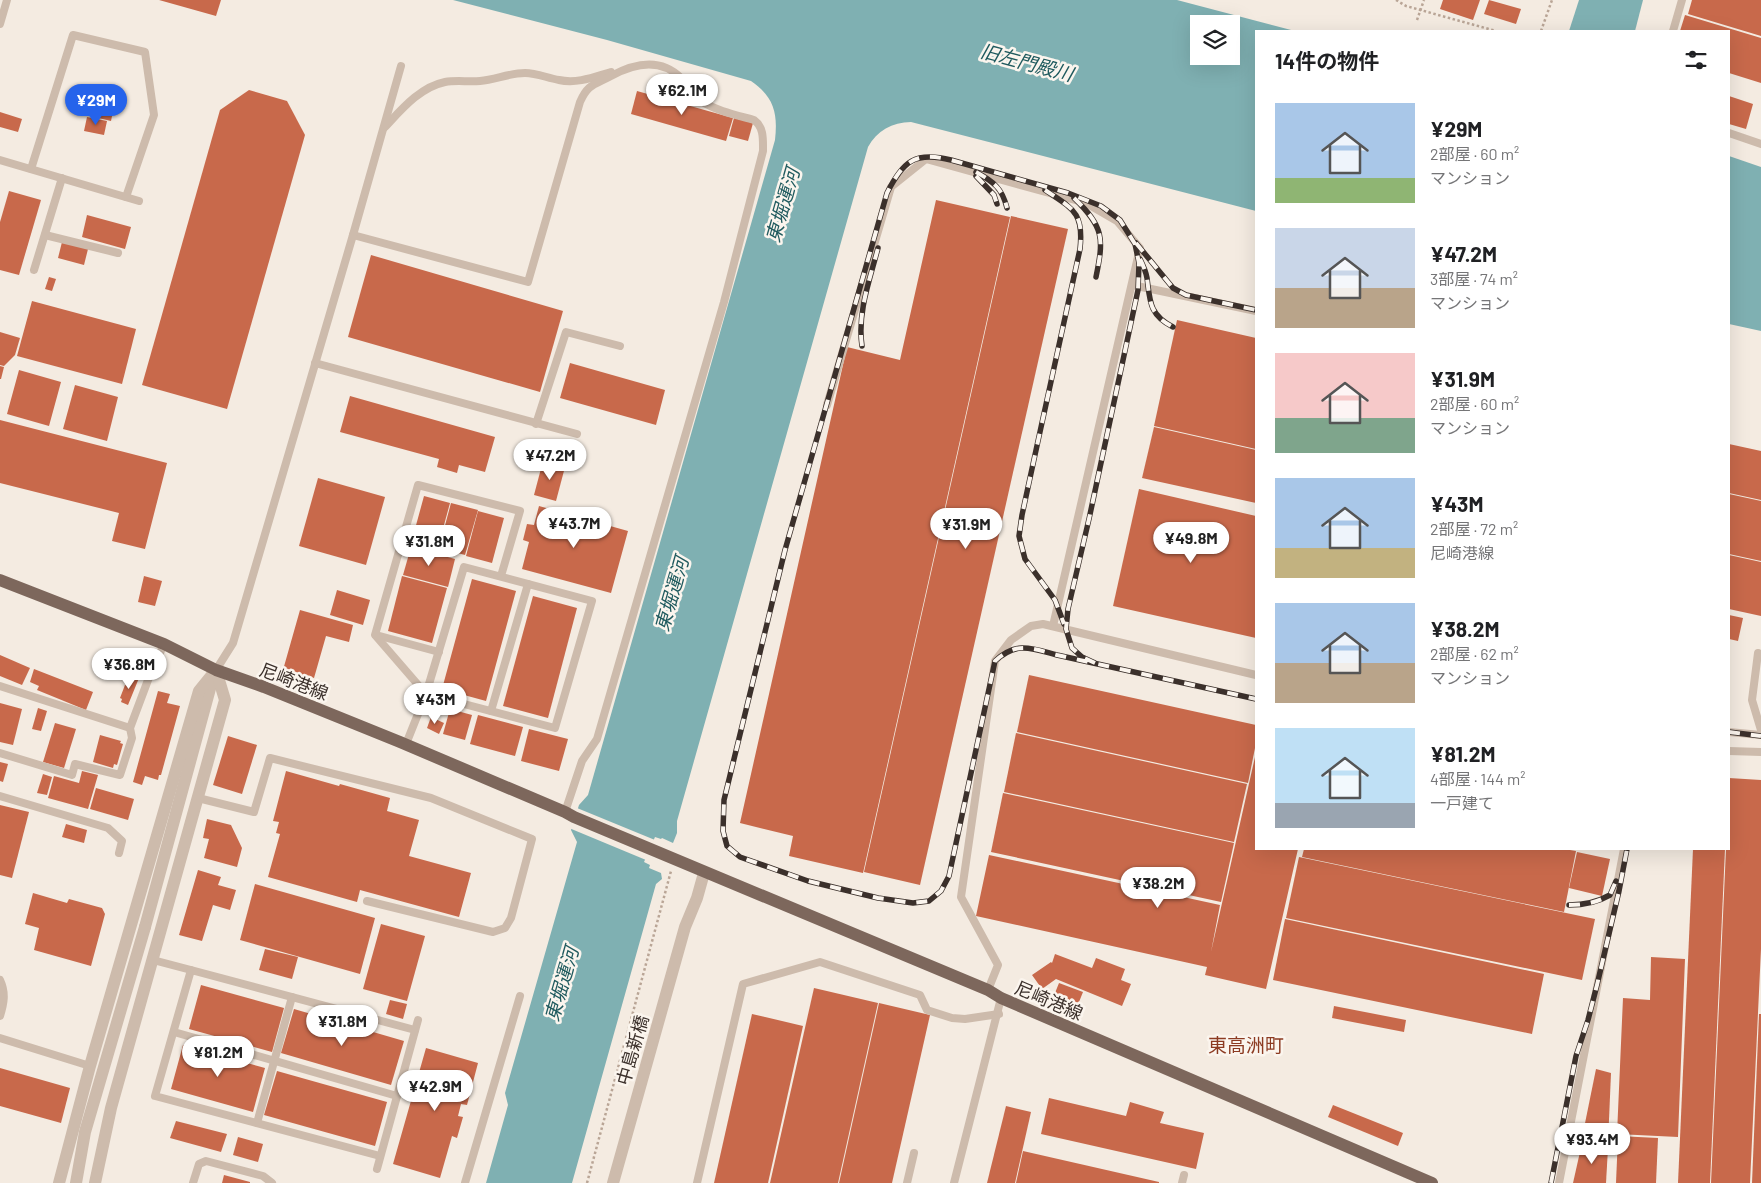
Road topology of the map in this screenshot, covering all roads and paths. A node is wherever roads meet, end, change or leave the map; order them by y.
1 (7, 0) edge
2 (1396, 0) edge
3 (1424, 0) edge
4 (1552, 0) edge
5 (1682, 0) edge
6 (1420, 10) junction
7 (1417, 20) dead end
8 (0, 24) edge
9 (1492, 30) edge
10 (1542, 30) edge
11 (1673, 30) edge
12 (400, 66) dead end
13 (625, 68) junction
14 (383, 129) junction
15 (1730, 133) edge
16 (1761, 144) edge
17 (0, 160) edge
18 (32, 169) junction
19 (62, 178) junction
20 (126, 197) junction
21 (139, 201) dead end
22 (45, 234) junction
23 (353, 236) junction
24 (118, 253) dead end
25 (34, 270) dead end
26 (1132, 285) junction
27 (1255, 311) edge
28 (620, 346) dead end
29 (315, 363) junction
30 (827, 406) dead end
31 (536, 424) junction
32 (577, 434) dead end
33 (501, 576) junction
34 (0, 580) edge
35 (528, 584) junction
36 (1053, 626) junction
37 (375, 635) junction
38 (164, 644) junction
39 (439, 652) junction
40 (1758, 653) dead end
41 (216, 670) junction
42 (1255, 675) edge
43 (0, 686) edge
44 (426, 694) junction
45 (490, 711) junction
46 (130, 728) junction
47 (1761, 730) edge
48 (1730, 732) edge
49 (1761, 735) edge
50 (406, 744) junction
51 (1730, 751) edge
52 (1761, 752) edge
53 (0, 754) edge
54 (0, 796) edge
55 (198, 798) junction
56 (569, 815) junction
57 (1624, 850) edge
58 (119, 854) dead end
59 (674, 859) junction
60 (704, 873) junction
61 (367, 901) dead end
62 (153, 960) junction
63 (191, 970) junction
64 (0, 980) edge
65 (988, 990) junction
66 (520, 996) dead end
67 (292, 997) junction
68 (1001, 998) junction
69 (998, 1014) junction
70 (0, 1016) edge
71 (418, 1020) dead end
72 (415, 1030) junction
73 (174, 1032) junction
74 (0, 1038) edge
75 (274, 1061) junction
76 (90, 1066) junction
77 (397, 1096) junction
78 (257, 1124) junction
79 (914, 1153) dead end
80 (380, 1156) junction
81 (377, 1169) dead end
82 (59, 1183) edge
83 (76, 1183) edge
84 (94, 1183) edge
85 (193, 1183) edge
86 (272, 1183) edge
87 (465, 1183) edge
88 (587, 1183) edge
89 (613, 1183) edge
90 (697, 1183) edge
91 (907, 1183) edge
92 (954, 1183) edge
93 (1432, 1183) edge
94 (1560, 1183) edge

1 - 8 lane
2 - 6 path
3 - 6 path
4 - 10 path
5 - 11 lane
6 - 7 path
6 - 9 path
12 - 14 lane
13 - 14 lane
13 - 23 lane
13 - 56 lane
14 - 23 lane
15 - 16 lane
17 - 18 lane
18 - 19 lane
18 - 20 lane
19 - 20 lane
19 - 22 lane
20 - 21 lane
22 - 24 lane
22 - 25 lane
23 - 29 lane
26 - 27 lane
26 - 30 lane
26 - 36 lane
28 - 31 lane
29 - 31 lane
29 - 41 lane
31 - 32 lane
33 - 35 lane
33 - 37 lane
33 - 39 lane
34 - 38 main road, 尼崎港線
35 - 45 lane
35 - 45 lane
36 - 42 lane
36 - 65 lane
37 - 39 lane
37 - 44 lane
38 - 41 main road, 尼崎港線
38 - 46 lane
39 - 44 lane
40 - 47 lane
41 - 50 main road, 尼崎港線
41 - 55 street
41 - 76 street
41 - 83 street
43 - 46 lane
44 - 45 lane
44 - 50 lane
46 - 53 lane
48 - 49 lane
50 - 56 main road, 尼崎港線
51 - 52 lane
54 - 58 lane
55 - 61 lane
55 - 62 street
56 - 59 main road, 尼崎港線
57 - 94 lane
59 - 60 main road, 尼崎港線
59 - 88 path
60 - 65 main road, 尼崎港線
60 - 89 street, 中島新橋
62 - 63 lane
62 - 84 street
63 - 67 lane
63 - 73 lane
64 - 70 lane
65 - 68 main road, 尼崎港線
66 - 87 lane
67 - 72 lane
67 - 75 lane
68 - 69 lane
68 - 93 main road, 尼崎港線
69 - 90 lane
69 - 92 lane
71 - 72 lane
72 - 77 lane
73 - 75 lane
73 - 78 lane
74 - 76 lane
75 - 77 lane
75 - 78 lane
76 - 82 street
77 - 80 lane
78 - 80 lane
79 - 91 lane
80 - 81 lane
85 - 86 lane

